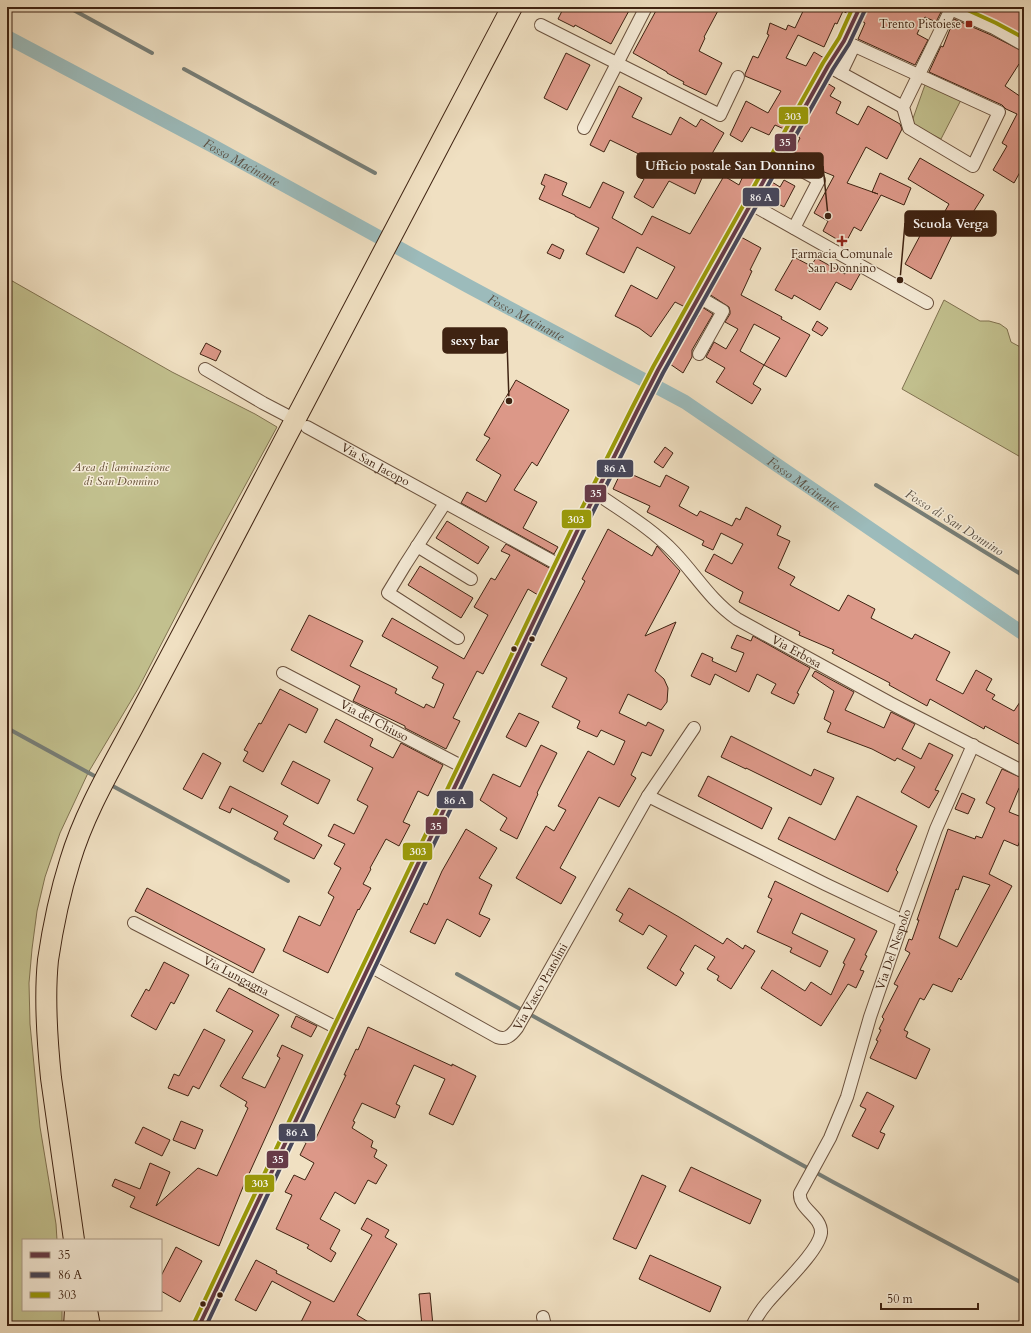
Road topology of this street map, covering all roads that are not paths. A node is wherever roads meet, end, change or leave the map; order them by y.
1 (512, 7) edge
2 (646, 7) edge
3 (860, 7) edge
4 (948, 8) edge
5 (541, 25) dead end
6 (849, 43) junction
7 (1024, 45) edge
8 (617, 64) junction
9 (828, 66) junction
10 (841, 74) junction
11 (919, 75) junction
12 (738, 77) dead end
13 (903, 107) junction
14 (584, 128) dead end
15 (777, 157) junction
16 (751, 204) junction
17 (794, 228) junction
18 (700, 297) junction
19 (927, 302) dead end
20 (699, 354) dead end
21 (205, 369) dead end
22 (286, 415) dead end
23 (306, 427) dead end
24 (596, 493) junction
25 (445, 502) junction
26 (417, 546) junction
27 (560, 566) junction
28 (471, 579) dead end
29 (458, 638) dead end
30 (284, 673) dead end
31 (694, 728) dead end
32 (973, 745) junction
33 (464, 768) junction
34 (1024, 772) edge
35 (648, 796) junction
36 (903, 921) junction
37 (134, 923) dead end
38 (370, 966) junction
39 (339, 1028) junction
40 (74, 1239) edge
41 (76, 1311) edge
42 (87, 1311) edge
43 (74, 1326) edge
44 (90, 1326) edge
45 (199, 1326) edge
46 (752, 1326) edge

1 - 40 main road
2 - 8 street
3 - 6 street
4 - 7 street
4 - 11 street
5 - 8 street
6 - 9 street
6 - 10 street
6 - 11 street
8 - 12 street
8 - 14 street
9 - 10 street
9 - 15 street
10 - 13 street
11 - 13 street
11 - 13 street
15 - 16 street
15 - 17 street
16 - 17 street
16 - 18 street
17 - 19 street
18 - 20 street
18 - 24 street
21 - 22 street
23 - 25 street, Via San Jacopo
24 - 27 street
24 - 32 street, Via Erbosa
25 - 26 street
25 - 27 street, Via San Jacopo
26 - 28 street
26 - 29 street
27 - 33 street
30 - 33 street, Via del Chiuso
31 - 35 street, Via Vasco Pratolini
32 - 34 street, Via Erbosa
32 - 36 street, Via Del Nespolo
33 - 38 street
35 - 36 street
35 - 38 street, Via Vasco Pratolini
36 - 46 street, Via Del Nespolo
37 - 39 street, Via Lungagna
38 - 39 street
39 - 45 street
41 - 43 main road
42 - 44 main road

